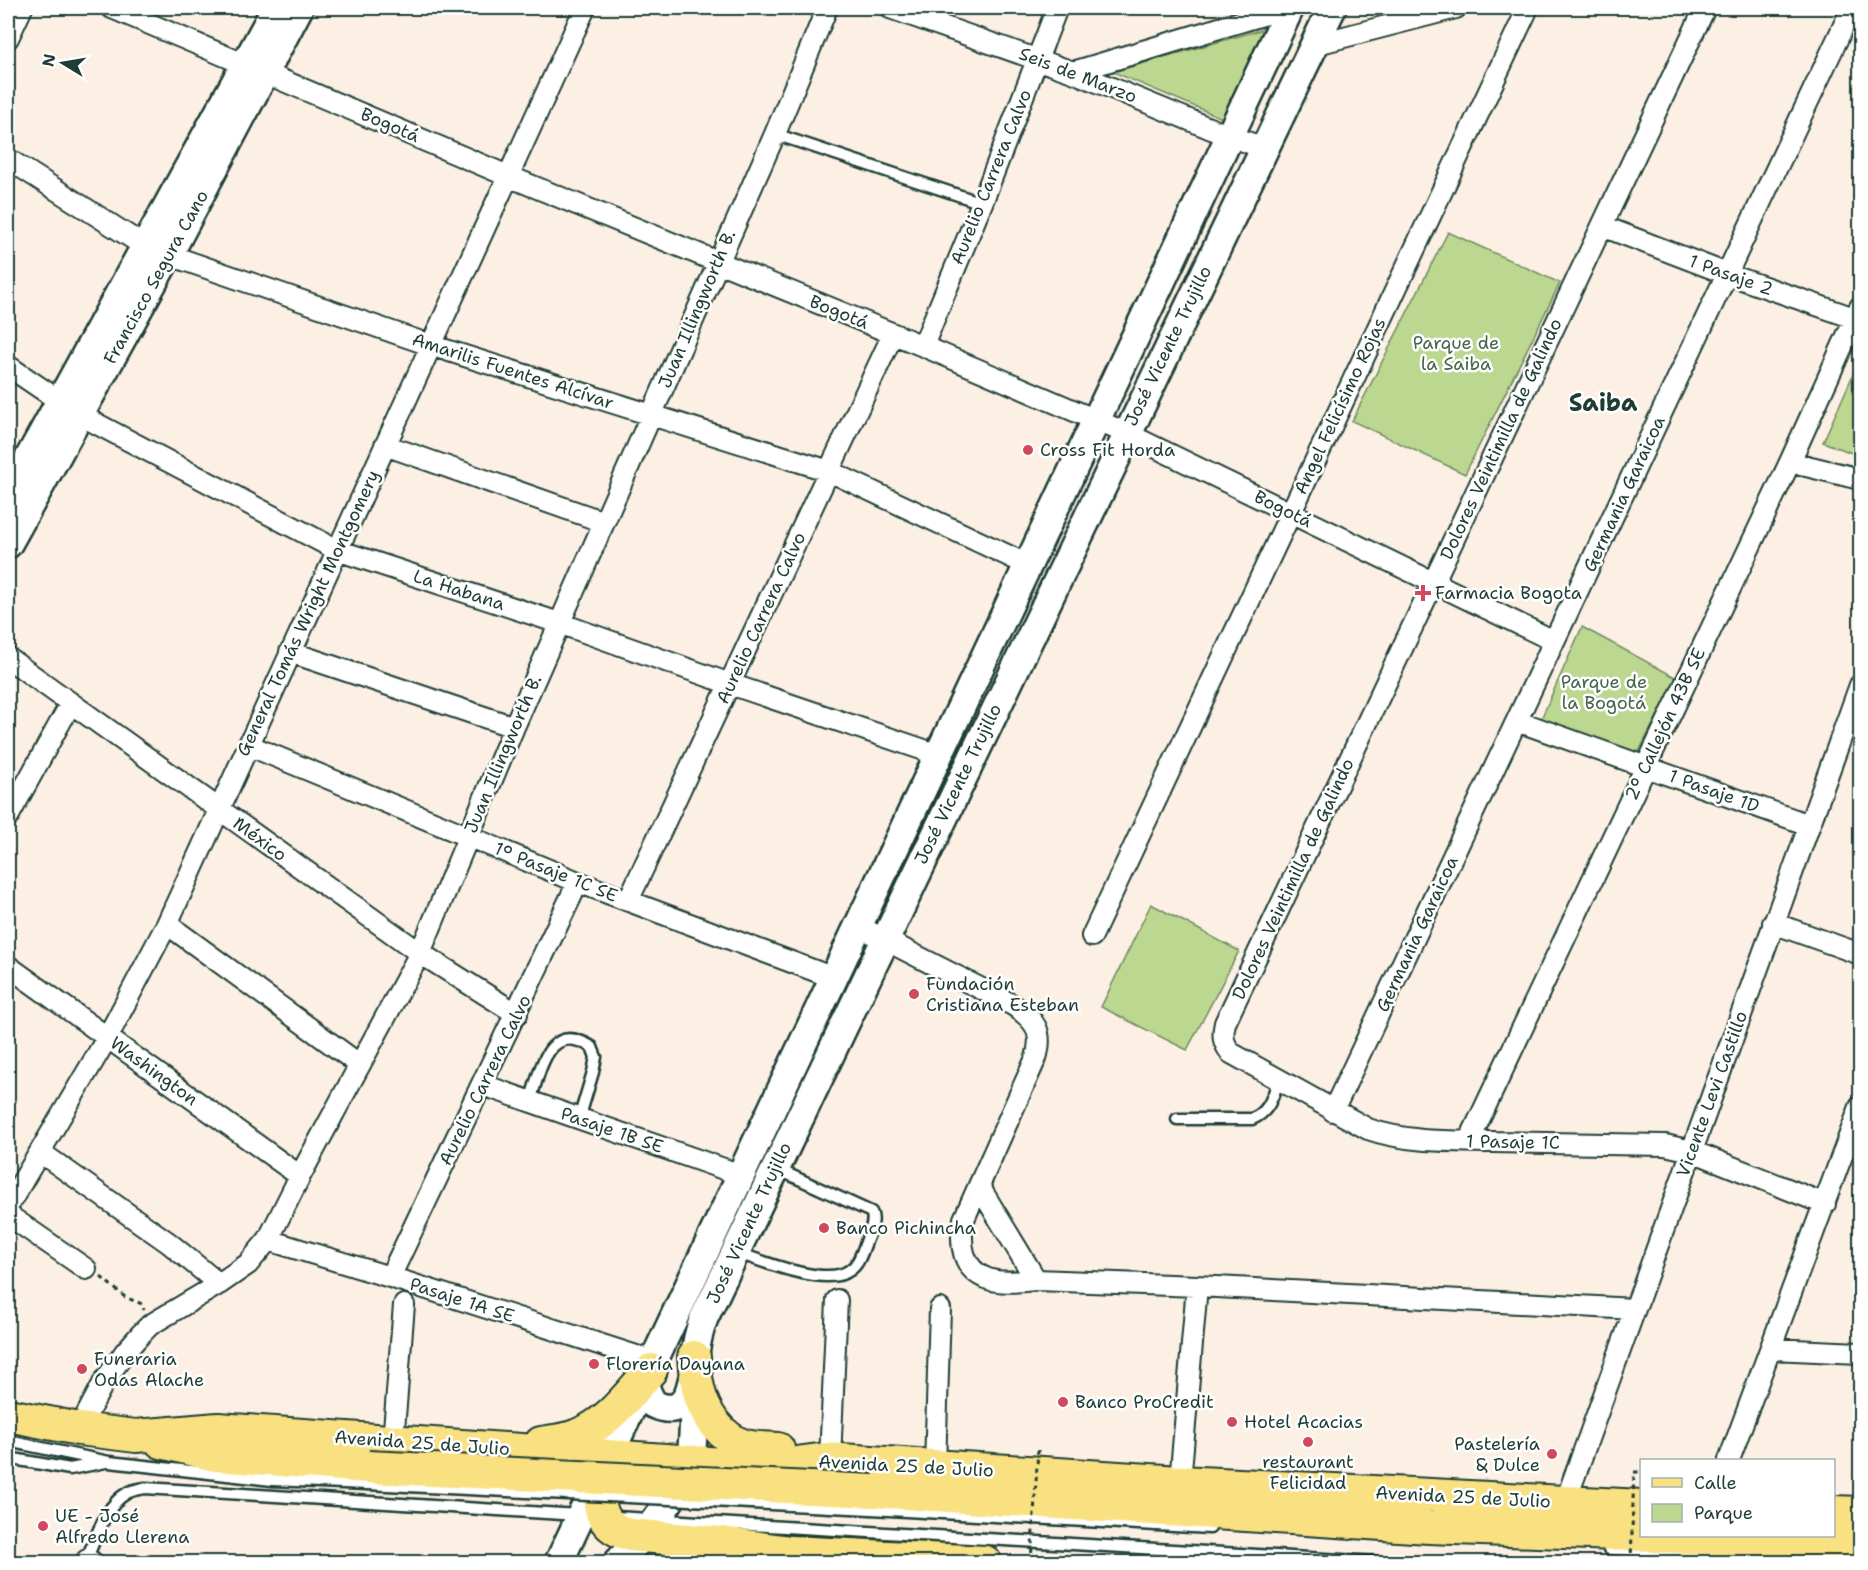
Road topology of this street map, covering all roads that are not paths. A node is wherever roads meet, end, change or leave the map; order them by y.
1 (22, 8) edge
2 (112, 8) edge
3 (276, 8) edge
4 (299, 8) edge
5 (585, 8) edge
6 (827, 8) edge
7 (890, 8) edge
8 (1058, 8) edge
9 (1288, 8) edge
10 (1332, 8) edge
11 (1456, 8) edge
12 (1528, 8) edge
13 (1705, 8) edge
14 (1852, 8) edge
15 (8, 38) edge
16 (1313, 45) junction
17 (1038, 59) junction
18 (256, 68) junction
19 (1073, 72) junction
20 (775, 134) junction
21 (1230, 135) junction
22 (1263, 148) junction
23 (8, 159) edge
24 (508, 176) junction
25 (982, 203) junction
26 (1602, 226) junction
27 (157, 251) junction
28 (717, 262) junction
29 (1727, 274) junction
30 (1859, 315) edge
31 (893, 334) junction
32 (430, 345) junction
33 (923, 346) junction
34 (8, 366) edge
35 (70, 409) junction
36 (651, 415) junction
37 (1096, 420) junction
38 (1126, 433) junction
39 (385, 445) junction
40 (1790, 462) junction
41 (829, 471) junction
42 (1860, 478) edge
43 (8, 496) edge
44 (1290, 513) junction
45 (604, 522) junction
46 (8, 544) edge
47 (337, 550) junction
48 (1028, 565) junction
49 (1433, 582) junction
50 (559, 623) junction
51 (1554, 641) junction
52 (290, 652) junction
53 (8, 658) edge
54 (730, 684) junction
55 (1860, 685) edge
56 (71, 703) junction
57 (1516, 721) junction
58 (514, 727) junction
59 (248, 745) junction
60 (939, 755) junction
61 (1645, 766) junction
62 (219, 809) junction
63 (8, 817) edge
64 (1809, 825) junction
65 (468, 837) junction
66 (578, 882) junction
67 (628, 901) junction
68 (1773, 923) junction
69 (167, 924) junction
70 (858, 926) junction
71 (1092, 936) dead end
72 (885, 938) junction
73 (420, 953) junction
74 (1860, 954) edge
75 (8, 966) edge
76 (834, 978) junction
77 (517, 1014) junction
78 (1222, 1035) joint
79 (108, 1038) junction
80 (360, 1065) junction
81 (1279, 1079) junction
82 (483, 1085) junction
83 (530, 1101) junction
84 (1860, 1107) edge
85 (1333, 1110) junction
86 (579, 1119) junction
87 (1177, 1119) dead end
88 (1469, 1141) junction
89 (1692, 1151) junction
90 (40, 1152) junction
91 (775, 1168) junction
92 (741, 1175) junction
93 (300, 1176) junction
94 (979, 1186) junction
95 (1825, 1204) junction
96 (8, 1206) edge
97 (8, 1215) edge
98 (268, 1240) junction
99 (735, 1252) junction
100 (86, 1269) road end
101 (390, 1277) junction
102 (1036, 1280) junction
103 (219, 1284) junction
104 (1197, 1286) junction
105 (837, 1300) dead end
106 (404, 1305) dead end
107 (940, 1309) dead end
108 (1635, 1309) junction
109 (1772, 1349) junction
110 (1860, 1353) edge
111 (693, 1367) junction
112 (650, 1371) junction
113 (8, 1415) edge
114 (78, 1429) junction
115 (136, 1436) junction
116 (8, 1441) edge
117 (393, 1442) junction
118 (504, 1449) junction
119 (8, 1458) edge
120 (828, 1459) junction
121 (1730, 1459) edge
122 (109, 1462) junction
123 (607, 1462) junction
124 (689, 1463) junction
125 (935, 1466) junction
126 (368, 1476) junction
127 (1180, 1482) junction
128 (872, 1500) junction
129 (1565, 1503) junction
130 (1640, 1506) edge
131 (1835, 1512) edge
132 (1860, 1513) edge
133 (592, 1515) junction
134 (1429, 1527) junction
135 (649, 1528) junction
136 (1220, 1529) dead end
137 (1640, 1535) edge
138 (1680, 1537) edge
139 (1860, 1544) edge
140 (1601, 1549) dead end
141 (790, 1552) junction
142 (1860, 1561) edge
143 (88, 1562) edge
144 (559, 1562) edge
145 (618, 1563) edge
146 (689, 1563) edge
147 (985, 1563) edge
148 (1376, 1563) edge

1 - 15 street
2 - 18 street, Bogotá
3 - 18 main road, Francisco Segura Cano
4 - 18 main road, Francisco Segura Cano
5 - 24 street, General Tomás Wright Montgomery
6 - 20 street, Juan Illingworth B.
7 - 17 street, Seis de Marzo
8 - 17 street, Aurelio Carrera Calvo
9 - 19 street
9 - 21 main road, José Vicente Trujillo
10 - 16 main road, José Vicente Trujillo
11 - 16 street
12 - 44 street, Angel Felicísimo Rojas
13 - 26 street, Dolores Veintimilla de Galindo
14 - 29 street, Germania Garaicoa
16 - 22 main road, José Vicente Trujillo
17 - 19 street, Seis de Marzo
17 - 25 street, Aurelio Carrera Calvo
18 - 24 street, Bogotá
18 - 27 main road, Francisco Segura Cano
19 - 21 street, Seis de Marzo
20 - 25 lane
20 - 28 street, Juan Illingworth B.
21 - 22 street, Seis de Marzo
21 - 37 main road, José Vicente Trujillo
22 - 38 main road, José Vicente Trujillo
23 - 27 street, Amarilis Fuentes Alcívar
24 - 28 street, Bogotá
24 - 32 street, General Tomás Wright Montgomery
25 - 33 street, Aurelio Carrera Calvo
26 - 29 street, 1 Pasaje 2
26 - 49 street, Dolores Veintimilla de Galindo
27 - 32 street, Amarilis Fuentes Alcívar
27 - 35 main road, Francisco Segura Cano
28 - 31 street, Bogotá
28 - 36 street, Juan Illingworth B.
29 - 30 street, 1 Pasaje 2
29 - 51 street, Germania Garaicoa
30 - 40 street, 2º Callejón 43B SE
31 - 33 street, Bogotá
31 - 41 street, Aurelio Carrera Calvo
32 - 36 street, Amarilis Fuentes Alcívar
32 - 39 street, General Tomás Wright Montgomery
33 - 37 street, Bogotá
34 - 35 street, La Habana
35 - 43 main road, Francisco Segura Cano
35 - 46 main road, Francisco Segura Cano
35 - 47 street, La Habana
36 - 41 street, Amarilis Fuentes Alcívar
36 - 45 street, Juan Illingworth B.
37 - 38 street, Bogotá
37 - 48 main road, José Vicente Trujillo
38 - 44 street, Bogotá
38 - 72 main road, José Vicente Trujillo
39 - 45 street
39 - 47 street, General Tomás Wright Montgomery
40 - 42 street
40 - 61 street, 2º Callejón 43B SE
41 - 48 street, Amarilis Fuentes Alcívar
41 - 54 street, Aurelio Carrera Calvo
44 - 49 street, Bogotá
44 - 71 street, Angel Felicísimo Rojas
45 - 50 street, Juan Illingworth B.
47 - 50 street, La Habana
47 - 52 street, General Tomás Wright Montgomery
48 - 60 main road, José Vicente Trujillo
49 - 51 street, Bogotá
49 - 78 street, Dolores Veintimilla de Galindo
50 - 54 street, La Habana
50 - 58 street, Juan Illingworth B.
51 - 57 street, Germania Garaicoa
52 - 58 street
52 - 59 street, General Tomás Wright Montgomery
53 - 56 street, México
54 - 60 street, La Habana
54 - 67 street, Aurelio Carrera Calvo
55 - 64 street, Vicente Levi Castillo
56 - 62 street, México
56 - 63 street
57 - 61 street, 1 Pasaje 1D
57 - 85 street, Germania Garaicoa
58 - 65 street, Juan Illingworth B.
59 - 62 street, General Tomás Wright Montgomery
59 - 65 street, 1° Pasaje 1C SE
60 - 70 main road, José Vicente Trujillo
61 - 64 street, 1 Pasaje 1D
61 - 88 street, 2º Callejón 43B SE
62 - 69 street, General Tomás Wright Montgomery
62 - 73 street, México
64 - 68 street, Vicente Levi Castillo
65 - 66 street, 1° Pasaje 1C SE
65 - 73 street, Juan Illingworth B.
66 - 67 street, 1° Pasaje 1C SE
66 - 77 street, Aurelio Carrera Calvo
67 - 76 street, 1° Pasaje 1C SE
68 - 74 street
68 - 89 street, Vicente Levi Castillo
69 - 79 street, General Tomás Wright Montgomery
69 - 80 street
70 - 72 street
70 - 76 main road, José Vicente Trujillo
72 - 91 main road, José Vicente Trujillo
72 - 94 street
73 - 77 street, México
73 - 80 street, Juan Illingworth B.
75 - 79 street, Washington
76 - 92 main road, José Vicente Trujillo
77 - 82 street, Aurelio Carrera Calvo
78 - 81 street, 1 Pasaje 1C
79 - 90 street, General Tomás Wright Montgomery
79 - 93 street, Washington
80 - 93 street, Juan Illingworth B.
81 - 85 street, 1 Pasaje 1C
81 - 87 lane
82 - 83 street, Pasaje 1B SE
82 - 101 street, Aurelio Carrera Calvo
83 - 86 street, Pasaje 1B SE
83 - 86 lane
84 - 95 street
85 - 88 street, 1 Pasaje 1C
86 - 92 street, Pasaje 1B SE
88 - 89 street, 1 Pasaje 1C
89 - 95 street, 1 Pasaje 1C
89 - 108 street, Vicente Levi Castillo
90 - 96 street, General Tomás Wright Montgomery
90 - 103 street
91 - 99 main road, José Vicente Trujillo
91 - 99 lane
92 - 112 main road, José Vicente Trujillo
93 - 98 street, Juan Illingworth B.
94 - 102 street
94 - 102 street
95 - 109 street
97 - 100 street
98 - 101 street, Pasaje 1A SE
98 - 103 street, Juan Illingworth B.
99 - 111 main road, José Vicente Trujillo
101 - 112 street, Pasaje 1A SE
102 - 104 street
103 - 114 street, Juan Illingworth B.
104 - 108 street
104 - 127 street
105 - 120 street
106 - 117 street
107 - 125 street
108 - 129 street, Vicente Levi Castillo
109 - 110 street
109 - 121 street
111 - 112 main road
111 - 120 main road
111 - 124 main road, José Vicente Trujillo
112 - 118 main road
112 - 123 main road, José Vicente Trujillo
113 - 114 main road, Avenida 25 de Julio
114 - 115 main road, Avenida 25 de Julio
115 - 117 main road, Avenida 25 de Julio
115 - 126 main road, Avenida 25 de Julio
116 - 122 lane, Avenida 25 de Julio
117 - 118 main road, Avenida 25 de Julio
118 - 123 main road, Avenida 25 de Julio
119 - 122 lane, Avenida 25 de Julio
120 - 124 main road, Avenida 25 de Julio
120 - 125 main road, Avenida 25 de Julio
122 - 126 lane, Avenida 25 de Julio
123 - 124 main road, Avenida 25 de Julio
123 - 133 main road
124 - 135 main road, José Vicente Trujillo
125 - 127 main road, Avenida 25 de Julio
126 - 128 main road, Avenida 25 de Julio, bridge
127 - 129 main road, Avenida 25 de Julio
128 - 134 main road, Avenida 25 de Julio
128 - 136 lane, Avenida 25 de Julio
129 - 130 main road, Avenida 25 de Julio
129 - 134 main road
131 - 132 main road
133 - 135 main road
133 - 143 lane
133 - 144 main road
134 - 137 main road, Avenida 25 de Julio
135 - 141 main road
135 - 145 main road, José Vicente Trujillo
135 - 148 lane
138 - 139 main road
140 - 142 lane
141 - 146 main road
141 - 147 main road

